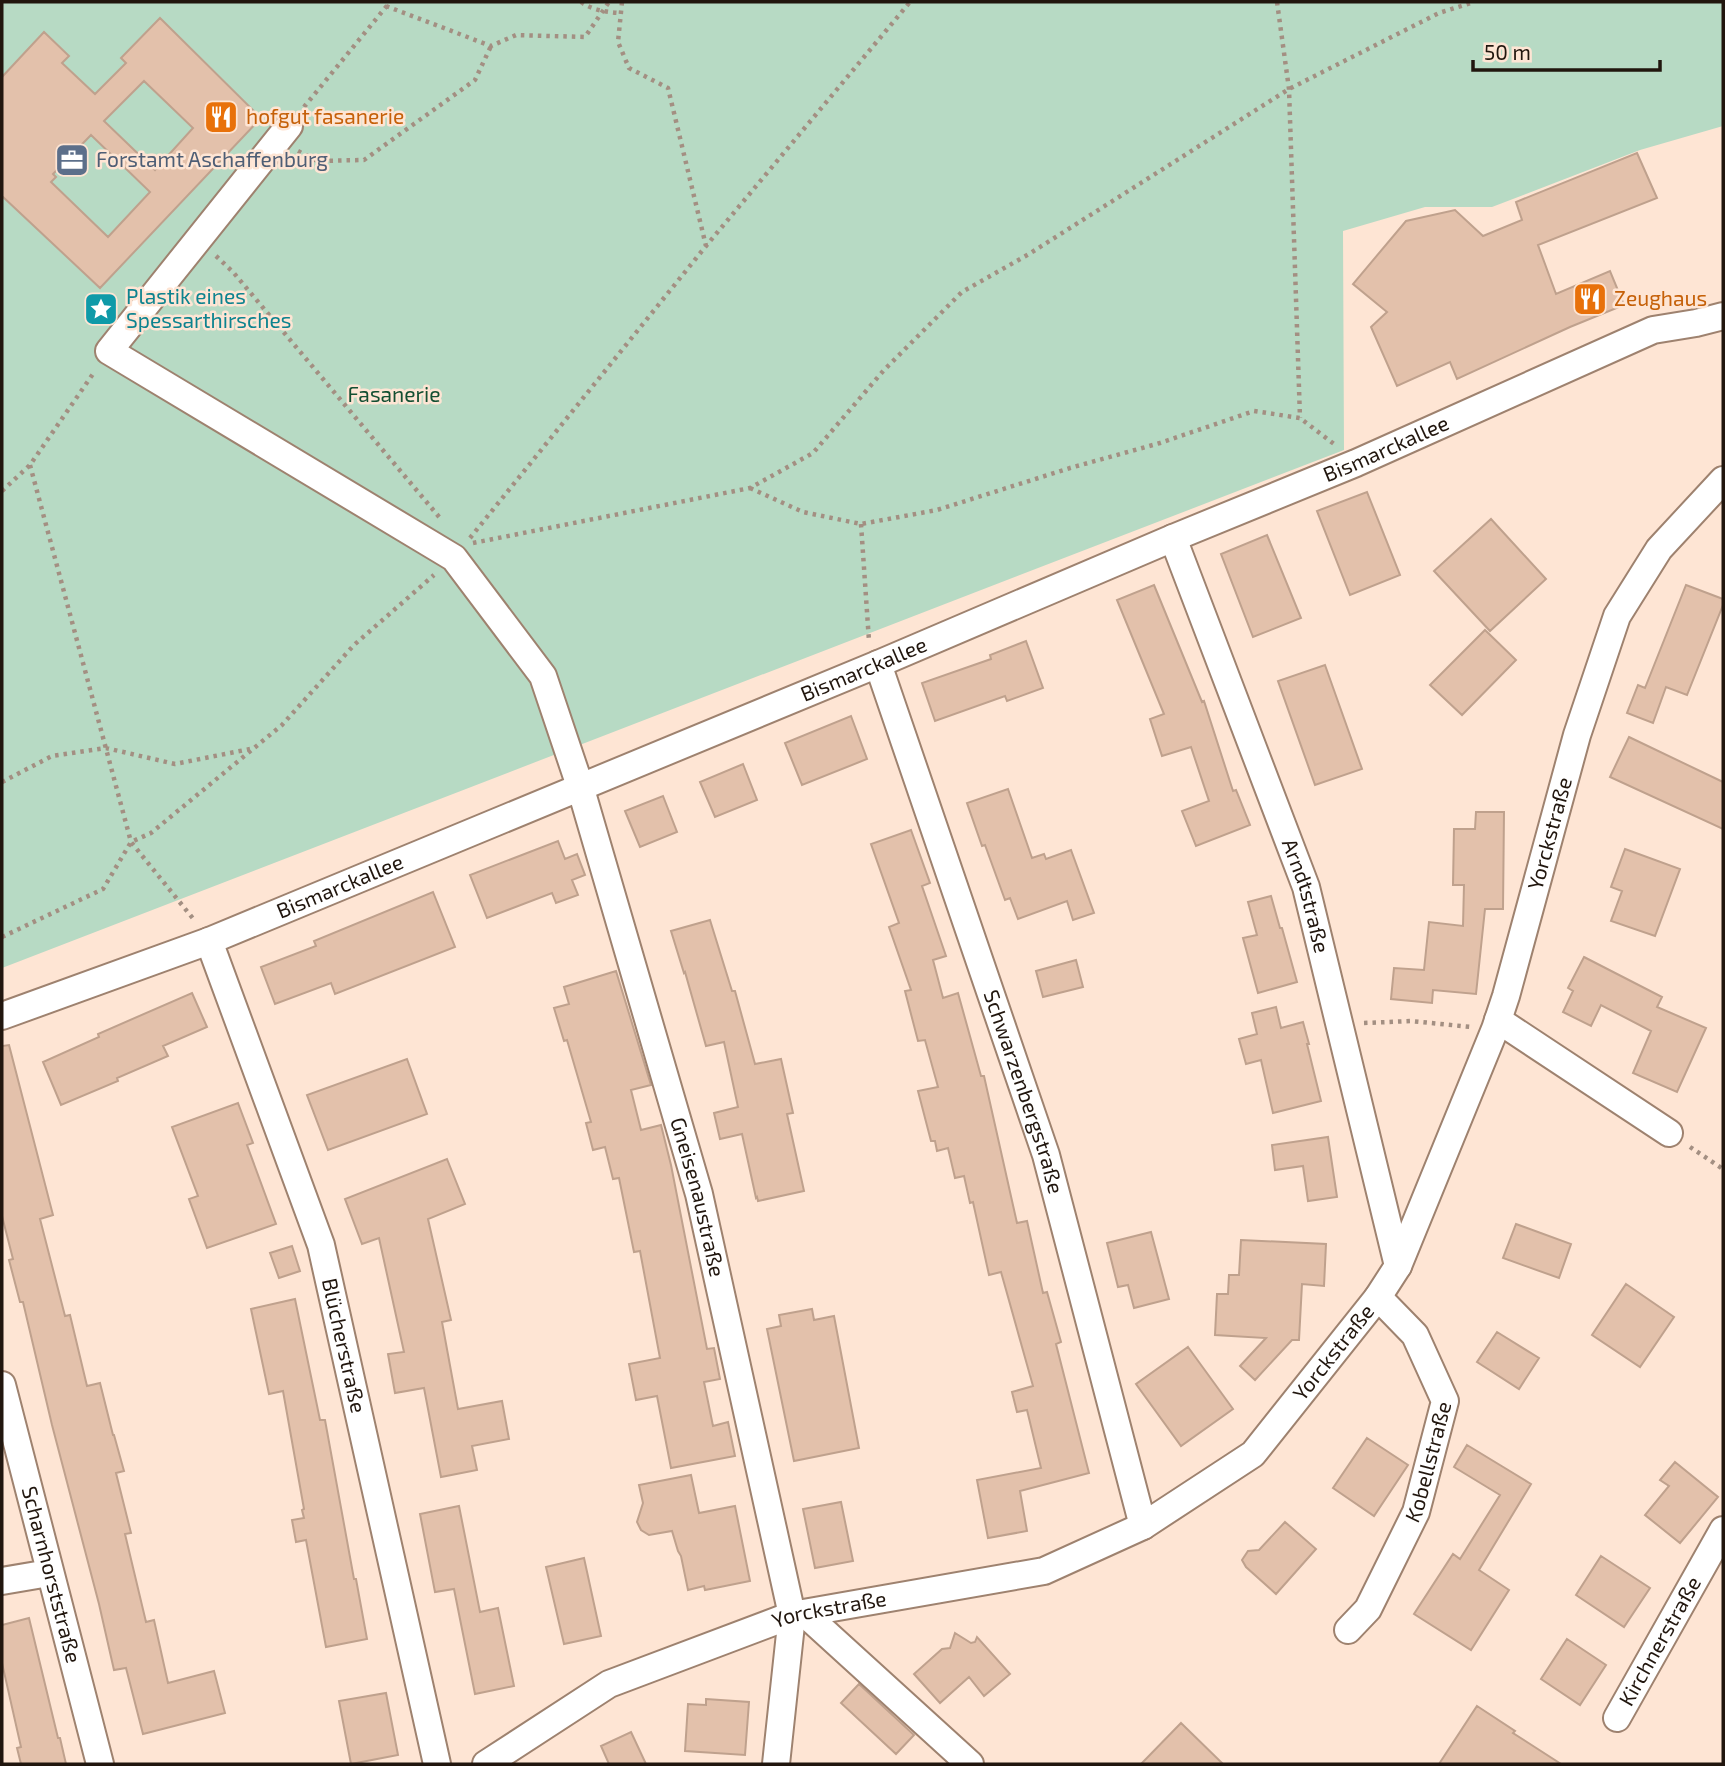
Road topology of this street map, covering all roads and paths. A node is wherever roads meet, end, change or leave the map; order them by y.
1 (581, 2) edge
2 (609, 2) edge
3 (622, 2) edge
4 (910, 2) edge
5 (1278, 2) edge
6 (1474, 2) edge
7 (388, 3) edge
8 (601, 11) junction
9 (620, 13) junction
10 (491, 46) junction
11 (1289, 89) junction
12 (289, 125) joint
13 (308, 157) dead end
14 (706, 246) junction
15 (215, 255) dead end
16 (1723, 316) edge
17 (95, 372) dead end
18 (1300, 418) junction
19 (1356, 463) junction
20 (30, 465) junction
21 (1723, 481) edge
22 (750, 488) junction
23 (2, 491) edge
24 (861, 524) junction
25 (1173, 538) junction
26 (454, 558) junction
27 (874, 652) junction
28 (106, 748) junction
29 (253, 749) junction
30 (2, 782) edge
31 (580, 786) junction
32 (131, 842) junction
33 (2, 937) edge
34 (209, 940) junction
35 (2, 1016) edge
36 (1498, 1020) junction
37 (1339, 1023) junction
38 (1461, 1026) dead end
39 (1668, 1133) joint
40 (1723, 1169) edge
41 (1398, 1266) junction
42 (1378, 1297) junction
43 (2, 1385) edge
44 (1143, 1526) junction
45 (1723, 1530) edge
46 (49, 1573) junction
47 (2, 1581) edge
48 (798, 1614) junction
49 (1348, 1630) dead end
50 (1617, 1718) dead end
51 (100, 1764) edge
52 (437, 1764) edge
53 (486, 1764) edge
54 (776, 1764) edge
55 (970, 1764) edge

1 - 8 path
2 - 8 path
3 - 9 path
4 - 14 path
5 - 11 path
6 - 11 path
7 - 10 path
7 - 12 path
8 - 9 path
8 - 10 path
9 - 14 path
10 - 13 path
11 - 18 path
11 - 22 path
12 - 26 street
14 - 26 path
15 - 26 path
16 - 19 street, Bismarckallee
17 - 20 path
18 - 19 path
18 - 24 path
19 - 25 street, Bismarckallee
20 - 23 path
20 - 28 path
21 - 36 street, Yorckstraße
22 - 24 path
22 - 26 path
24 - 27 path
25 - 27 street, Bismarckallee
25 - 37 street, Arndtstraße
26 - 29 path
26 - 31 street, Gneisenaustraße
27 - 31 street, Bismarckallee
27 - 44 street, Schwarzenbergstraße
28 - 29 path
28 - 30 path
28 - 32 path
29 - 32 path
31 - 34 street, Bismarckallee
31 - 48 street, Gneisenaustraße
32 - 33 path
32 - 34 path
34 - 35 street, Bismarckallee
34 - 52 street, Blücherstraße
36 - 39 street
36 - 41 street, Yorckstraße
37 - 38 path
37 - 41 street, Arndtstraße
39 - 40 path
41 - 42 street, Yorckstraße
42 - 44 street, Yorckstraße
42 - 49 street, Kobellstraße
43 - 46 street, Scharnhorststraße
44 - 48 street, Yorckstraße
45 - 50 street, Kirchnerstraße
46 - 47 street
46 - 51 street, Scharnhorststraße
48 - 53 street, Yorckstraße
48 - 54 street, Gneisenaustraße
48 - 55 street

